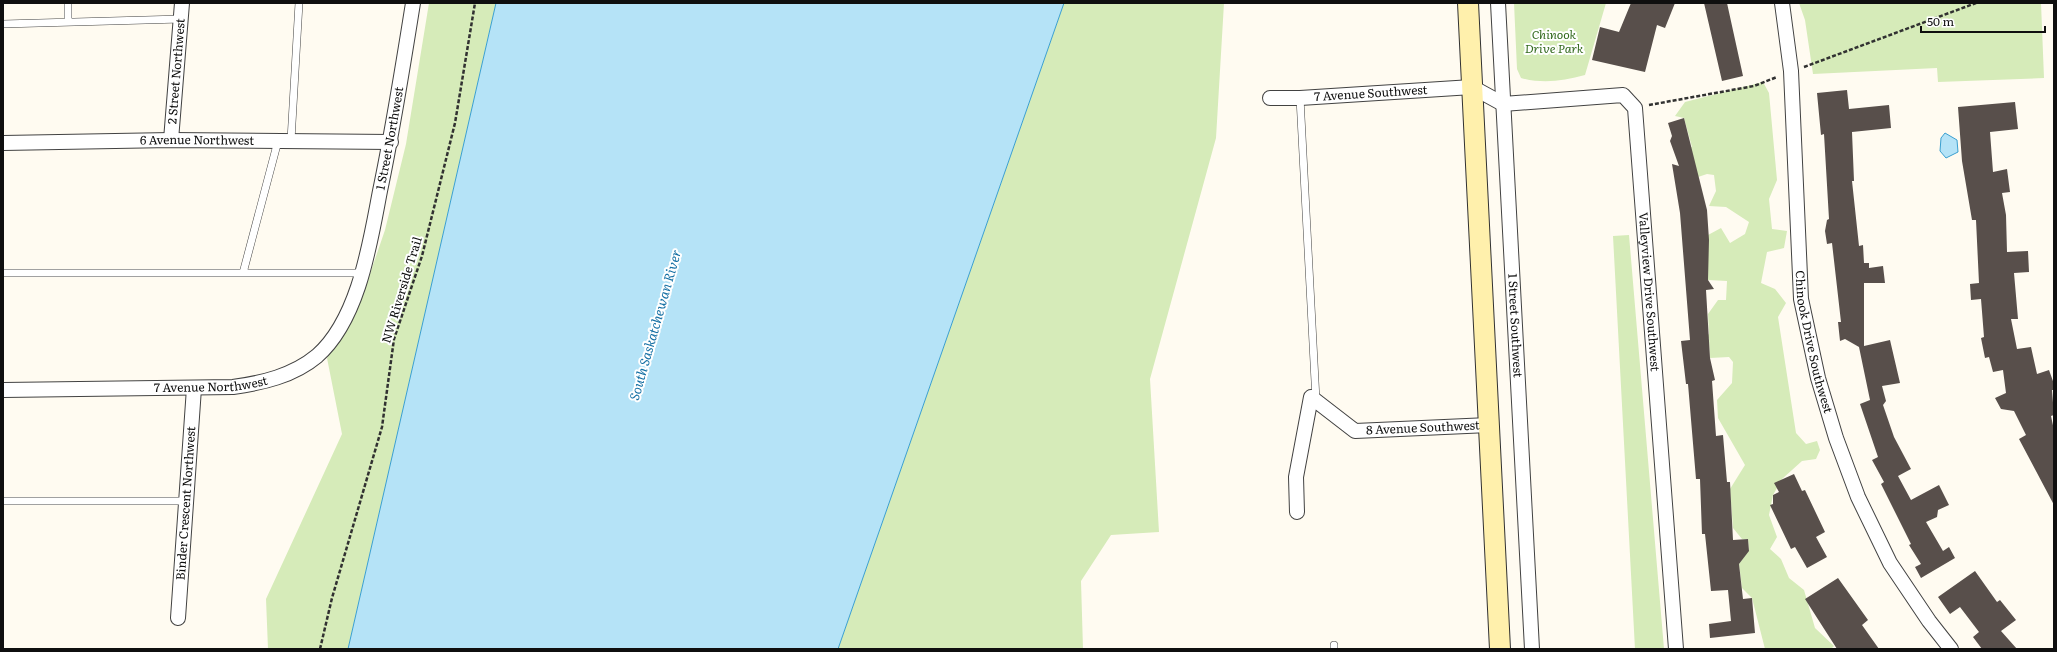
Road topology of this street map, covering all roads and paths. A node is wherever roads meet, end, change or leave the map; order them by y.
1 (68, 3) edge
2 (182, 3) edge
3 (299, 3) edge
4 (413, 3) edge
5 (475, 3) edge
6 (1468, 3) edge
7 (1498, 3) edge
8 (1782, 3) edge
9 (1976, 3) edge
10 (181, 19) junction
11 (68, 22) junction
12 (3, 24) edge
13 (1791, 71) junction
14 (1472, 87) junction
15 (1270, 98) dead end
16 (1300, 98) junction
17 (1503, 104) junction
18 (1635, 108) junction
19 (172, 140) junction
20 (285, 141) junction
21 (391, 142) junction
22 (3, 143) edge
23 (3, 272) edge
24 (243, 273) junction
25 (363, 273) junction
26 (194, 388) junction
27 (3, 390) edge
28 (1316, 400) junction
29 (1489, 425) junction
30 (3, 501) edge
31 (186, 501) junction
32 (1297, 512) dead end
33 (178, 618) dead end
34 (320, 649) edge
35 (1500, 649) edge
36 (1532, 649) edge
37 (1676, 649) edge
38 (1951, 649) edge

1 - 11 lane
2 - 10 street, 2 Street Northwest
3 - 20 lane
4 - 21 street, 1 Street Northwest
5 - 34 path, NW Riverside Trail
6 - 14 street
7 - 17 street, 1 Street Southwest
8 - 13 street, Chinook Drive Southwest
9 - 13 path
10 - 11 lane
10 - 19 street, 2 Street Northwest
11 - 12 lane
13 - 18 path
13 - 38 street, Chinook Drive Southwest
14 - 16 street, 7 Avenue Southwest
14 - 17 street
14 - 29 street
15 - 16 street, 7 Avenue Southwest
16 - 28 lane
17 - 18 street
17 - 36 street, 1 Street Southwest
18 - 37 street, Valleyview Drive Southwest
19 - 20 street, 6 Avenue Northwest
19 - 22 street, 6 Avenue Northwest
20 - 21 street, 6 Avenue Northwest
20 - 24 lane
21 - 25 street, 1 Street Northwest
23 - 24 lane
24 - 25 lane
25 - 26 street, 7 Avenue Northwest
26 - 27 street, 7 Avenue Northwest
26 - 31 street, Binder Crescent Northwest
28 - 29 street, 8 Avenue Southwest
28 - 32 street
29 - 35 street
30 - 31 lane
31 - 33 street, Binder Crescent Northwest

